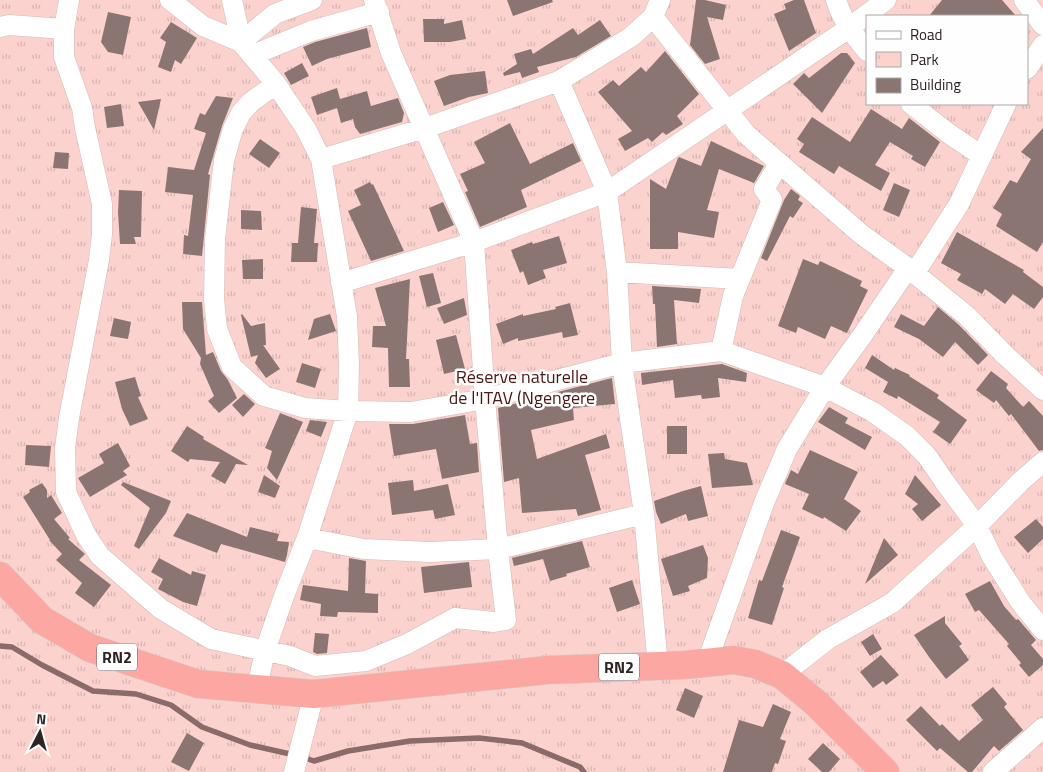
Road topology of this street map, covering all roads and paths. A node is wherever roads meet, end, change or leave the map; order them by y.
1 (69, 0) edge
2 (170, 0) edge
3 (232, 0) edge
4 (312, 0) edge
5 (836, 0) edge
6 (886, 0) edge
7 (1024, 0) edge
8 (376, 6) edge
9 (656, 8) edge
10 (866, 15) edge
11 (866, 15) edge
12 (1043, 25) edge
13 (0, 26) edge
14 (849, 28) junction
15 (64, 29) junction
16 (1043, 46) edge
17 (247, 48) junction
18 (866, 51) edge
19 (1028, 68) edge
20 (559, 81) junction
21 (276, 84) junction
22 (912, 105) edge
23 (1006, 105) edge
24 (727, 112) junction
25 (425, 128) junction
26 (982, 156) junction
27 (321, 159) junction
28 (779, 164) junction
29 (607, 192) junction
30 (474, 242) junction
31 (911, 271) junction
32 (617, 272) junction
33 (740, 279) junction
34 (341, 283) junction
35 (722, 351) junction
36 (622, 363) junction
37 (825, 387) junction
38 (1043, 390) edge
39 (486, 399) junction
40 (348, 411) junction
41 (1043, 462) edge
42 (644, 514) junction
43 (977, 526) junction
44 (307, 538) junction
45 (498, 549) junction
46 (0, 576) edge
47 (1043, 630) edge
48 (265, 651) junction
49 (707, 662) junction
50 (658, 666) junction
51 (782, 675) junction
52 (257, 688) junction
53 (314, 694) junction
54 (1043, 728) edge
55 (294, 772) edge
56 (885, 772) edge
57 (993, 772) edge

1 - 15 street
2 - 17 street
3 - 17 street
4 - 17 street
5 - 14 street
6 - 11 street
7 - 12 street
8 - 17 street
8 - 25 street
9 - 20 street
9 - 24 street
10 - 14 street
13 - 15 street
14 - 18 street
14 - 24 street
15 - 48 street
16 - 19 street
17 - 21 street
20 - 25 street
20 - 29 street
21 - 27 street
21 - 40 street
22 - 26 street
23 - 26 street
24 - 28 street
24 - 29 street
25 - 27 street
25 - 30 street
26 - 31 street
27 - 34 street
28 - 31 street
28 - 33 street
29 - 30 street
29 - 32 street
30 - 34 street
30 - 39 street
31 - 37 street
31 - 38 street
32 - 33 street
32 - 36 street
33 - 35 street
34 - 40 street
35 - 36 street
35 - 37 street
36 - 39 street
36 - 42 street
37 - 43 street
37 - 49 street
39 - 40 street
39 - 45 street
40 - 44 street
41 - 43 street
42 - 45 street
42 - 50 street
43 - 47 street
43 - 51 street
44 - 45 street
44 - 48 street
45 - 48 street
46 - 52 highway, RN2
48 - 52 street
49 - 50 highway, RN2
49 - 51 highway, RN2
50 - 53 highway, RN2
51 - 56 highway, RN2
52 - 53 highway, RN2
53 - 55 street
54 - 57 street

